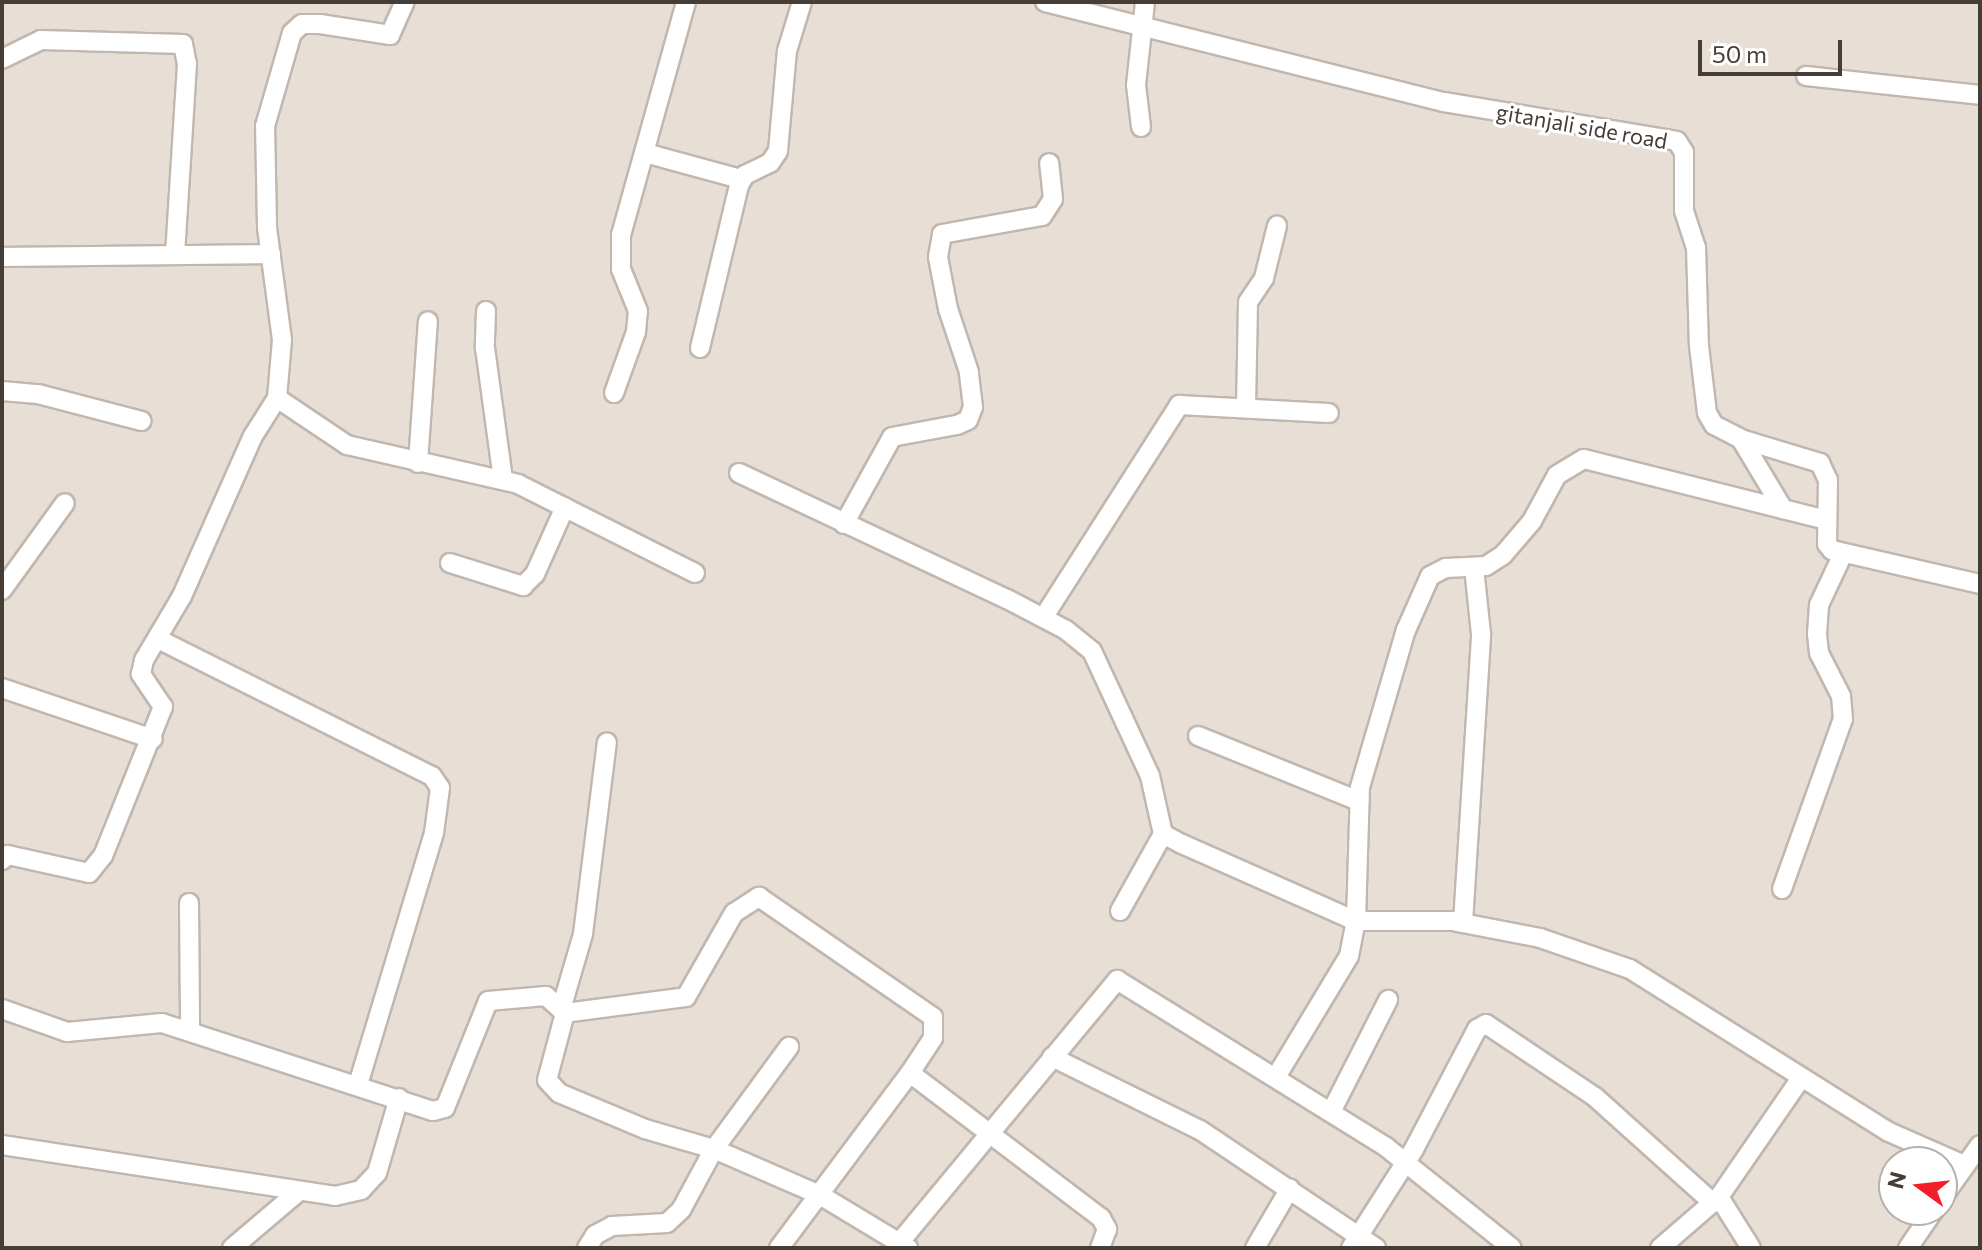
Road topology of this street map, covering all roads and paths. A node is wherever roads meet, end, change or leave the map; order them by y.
1 (405, 2) edge
2 (686, 2) edge
3 (802, 2) edge
4 (1045, 2) edge
5 (1145, 2) edge
6 (1140, 26) junction
7 (2, 59) edge
8 (1806, 76) dead end
9 (1980, 95) edge
10 (1141, 127) dead end
11 (645, 153) junction
12 (1049, 163) dead end
13 (741, 179) junction
14 (1277, 226) dead end
15 (175, 253) junction
16 (271, 254) junction
17 (2, 257) edge
18 (486, 311) dead end
19 (428, 321) dead end
20 (700, 348) dead end
21 (2, 391) edge
22 (614, 393) dead end
23 (277, 398) junction
24 (1246, 407) junction
25 (1329, 413) dead end
26 (142, 421) dead end
27 (1741, 439) junction
28 (418, 463) junction
29 (739, 473) dead end
30 (503, 480) junction
31 (65, 503) dead end
32 (565, 507) junction
33 (1783, 509) junction
34 (1826, 520) junction
35 (844, 524) junction
36 (1842, 556) junction
37 (450, 563) dead end
38 (1474, 567) junction
39 (695, 573) dead end
40 (1980, 584) edge
41 (2, 590) edge
42 (1043, 618) junction
43 (158, 639) junction
44 (2, 688) edge
45 (1198, 736) dead end
46 (153, 739) junction
47 (607, 742) dead end
48 (1359, 801) junction
49 (1163, 834) junction
50 (2, 860) edge
51 (1782, 889) dead end
52 (189, 903) dead end
53 (1120, 911) dead end
54 (1356, 921) junction
55 (1463, 923) junction
56 (1388, 1000) dead end
57 (2, 1009) edge
58 (563, 1010) junction
59 (190, 1030) junction
60 (789, 1047) dead end
61 (1052, 1057) junction
62 (910, 1073) junction
63 (1276, 1077) junction
64 (1801, 1078) junction
65 (359, 1082) junction
66 (399, 1098) junction
67 (1331, 1112) junction
68 (986, 1135) junction
69 (2, 1145) edge
70 (1980, 1145) edge
71 (714, 1149) junction
72 (1405, 1163) junction
73 (1964, 1165) junction
74 (1958, 1174) edge
75 (1290, 1188) junction
76 (298, 1192) junction
77 (820, 1195) junction
78 (1716, 1200) junction
79 (1924, 1226) edge
80 (1354, 1242) edge
81 (894, 1244) edge
82 (1911, 1247) edge
83 (232, 1248) edge
84 (587, 1248) edge
85 (779, 1248) edge
86 (1100, 1248) edge
87 (1255, 1248) edge
88 (1376, 1248) edge
89 (1512, 1248) edge
90 (1660, 1248) edge
91 (1751, 1248) edge

1 - 16 street
2 - 11 street
3 - 13 street
4 - 6 street, gitanjali side road
5 - 6 street
6 - 10 street
6 - 27 street, gitanjali side road
7 - 15 street
8 - 9 street
11 - 13 street
11 - 22 street
12 - 35 street
13 - 20 street
14 - 24 street
15 - 16 street
15 - 17 street
16 - 23 street
18 - 30 street
19 - 28 street
21 - 26 street
23 - 28 street
23 - 43 street
24 - 25 street
24 - 42 street
27 - 33 street
27 - 34 street, gitanjali side road
28 - 30 street
29 - 35 street
30 - 32 street
31 - 41 street
32 - 37 street
32 - 39 street
33 - 34 street
33 - 38 street
34 - 36 street, gitanjali side road
35 - 42 street
36 - 40 street
36 - 51 street
38 - 48 street
38 - 55 street
42 - 49 street
43 - 46 street
43 - 65 street
44 - 46 street
45 - 48 street
46 - 50 street
47 - 58 street
48 - 54 street
49 - 53 street
49 - 54 street
52 - 59 street
54 - 55 street
54 - 63 street
55 - 64 street
56 - 67 street
57 - 59 street
58 - 62 street
58 - 66 street
58 - 71 street
59 - 65 street
60 - 71 street
61 - 63 street
61 - 68 street
61 - 75 street
62 - 68 street
62 - 77 street
63 - 67 street
64 - 73 street
64 - 78 street
65 - 66 street
66 - 76 street
67 - 72 street
68 - 81 street
68 - 86 street
69 - 76 street
70 - 73 street
71 - 77 street
71 - 84 street
72 - 78 street
72 - 80 street
72 - 89 street
73 - 74 street
75 - 80 street
75 - 87 street
76 - 83 street
77 - 81 street
77 - 85 street
78 - 90 street
78 - 91 street
79 - 82 street
80 - 88 street

